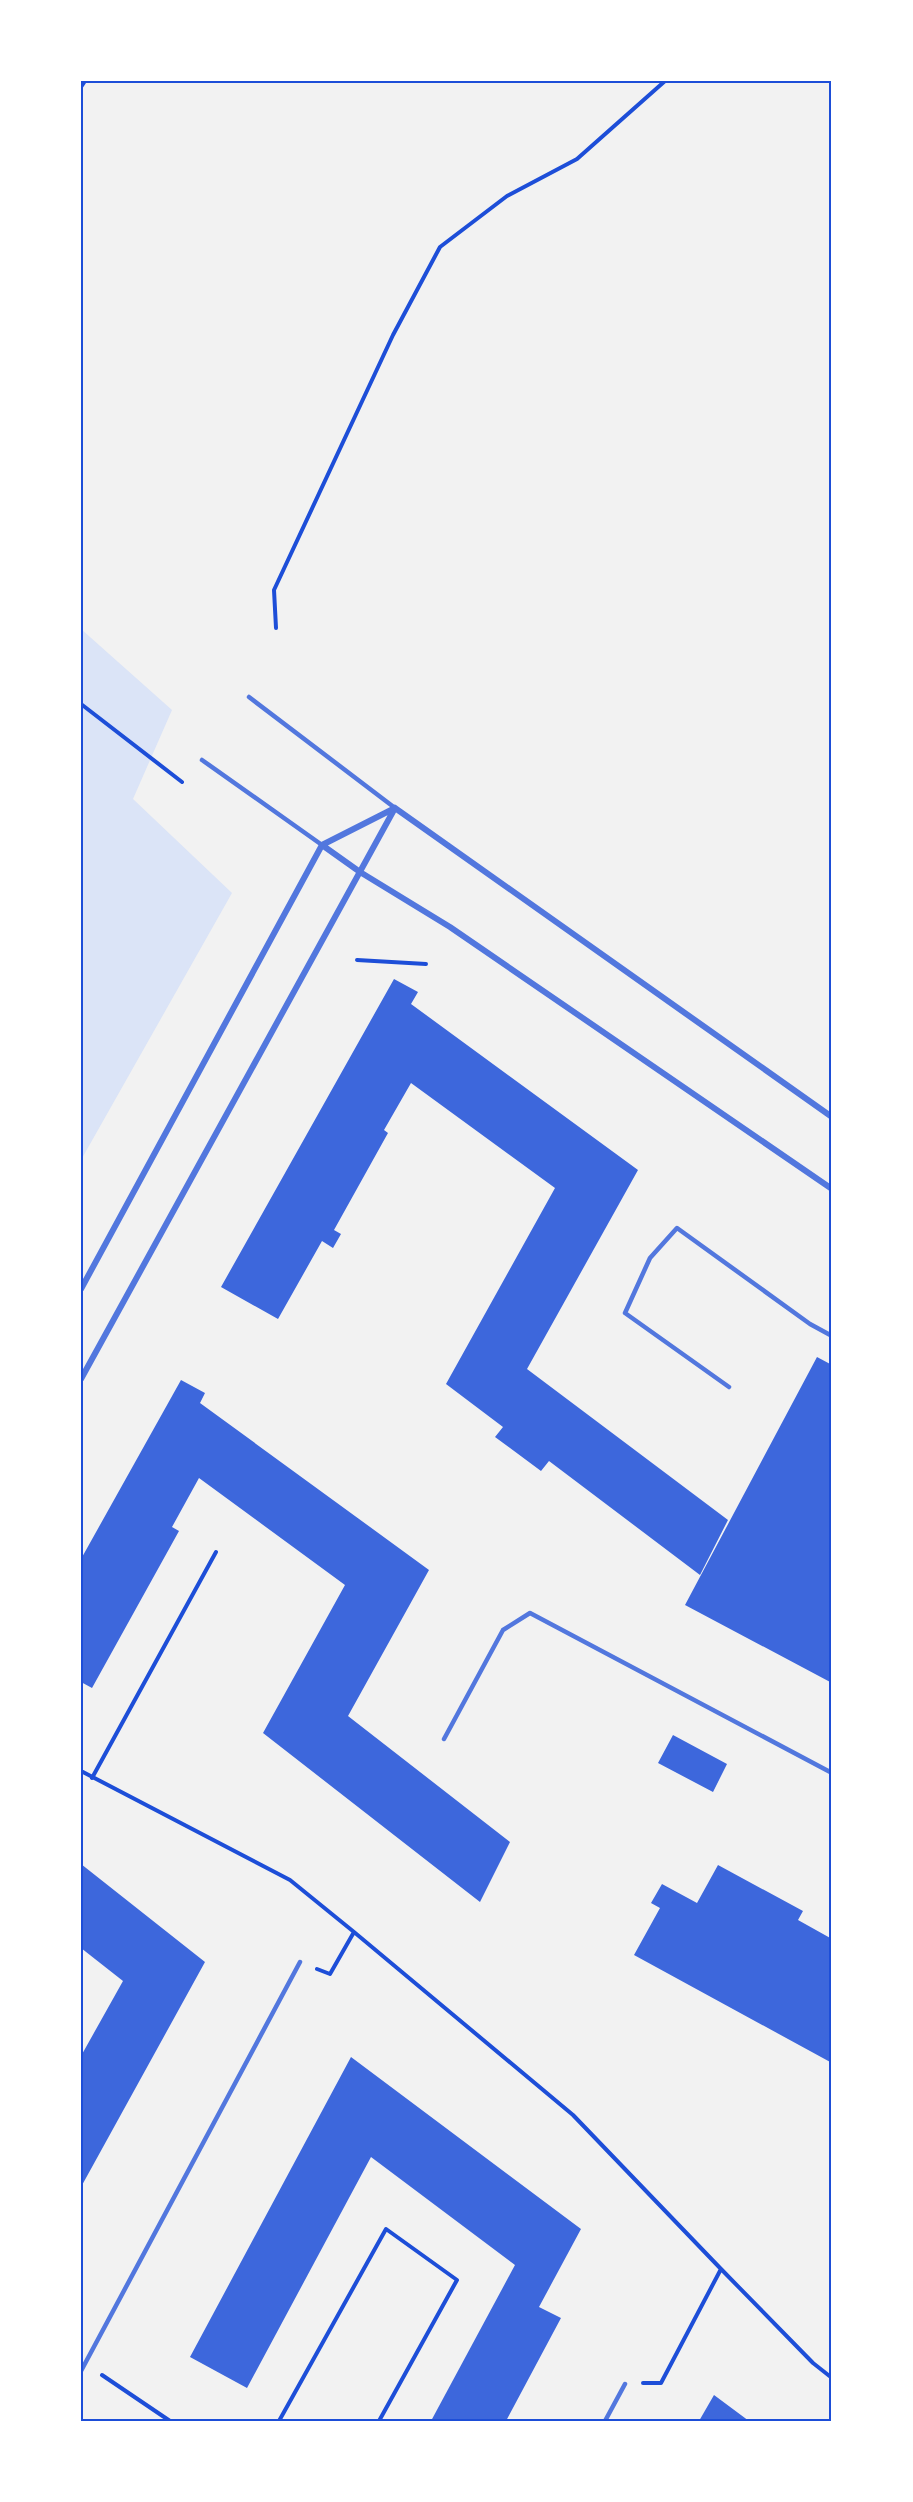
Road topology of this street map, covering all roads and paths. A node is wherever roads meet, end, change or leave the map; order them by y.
1 (85, 81) edge
2 (665, 81) edge
3 (81, 87) edge
4 (276, 628) dead end
5 (249, 697) dead end
6 (81, 704) edge
7 (202, 760) dead end
8 (182, 782) dead end
9 (396, 808) junction
10 (322, 845) junction
11 (360, 872) junction
12 (357, 960) dead end
13 (426, 964) dead end
14 (832, 1117) edge
15 (832, 1189) edge
16 (81, 1289) edge
17 (832, 1336) edge
18 (81, 1379) edge
19 (729, 1387) dead end
20 (216, 1552) dead end
21 (444, 1739) dead end
22 (81, 1772) edge
23 (832, 1773) edge
24 (92, 1778) junction
25 (354, 1932) junction
26 (300, 1962) joint
27 (721, 2269) junction
28 (84, 2363) junction
29 (81, 2371) edge
30 (832, 2378) edge
31 (625, 2384) joint
32 (170, 2421) edge
33 (279, 2421) edge
34 (379, 2421) edge
35 (605, 2421) edge

1 - 3 path
2 - 4 path
5 - 9 lane
6 - 8 path
7 - 10 lane
9 - 10 street
9 - 11 street
9 - 14 street
10 - 11 street
10 - 16 street
11 - 15 street
11 - 18 street
12 - 13 path
17 - 19 lane
20 - 24 path
21 - 23 lane
22 - 24 path
24 - 25 path
25 - 26 path
25 - 27 path
26 - 28 lane
27 - 30 path
27 - 31 path
28 - 29 lane
28 - 32 path
31 - 35 lane
33 - 34 path

